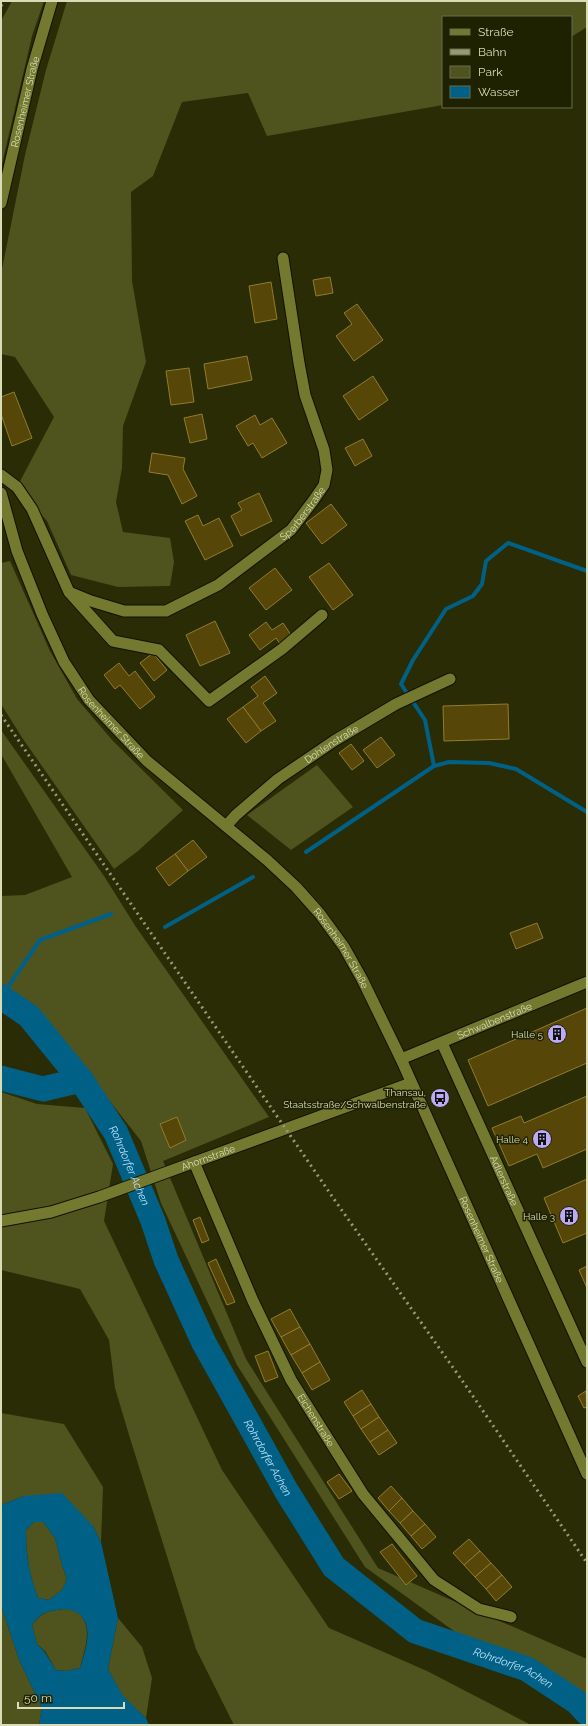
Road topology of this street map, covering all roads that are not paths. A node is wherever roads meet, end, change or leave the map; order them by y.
1 (52, 1) edge
2 (1, 203) edge
3 (283, 258) dead end
4 (1, 475) edge
5 (1, 493) edge
6 (69, 592) junction
7 (322, 616) dead end
8 (450, 679) dead end
9 (226, 826) junction
10 (587, 982) edge
11 (442, 1043) junction
12 (401, 1059) junction
13 (411, 1083) junction
14 (194, 1162) junction
15 (1, 1221) edge
16 (587, 1362) edge
17 (587, 1474) edge
18 (511, 1617) dead end

1 - 2 street, Rosenheimer Straße
3 - 6 street, Sperberstraße
4 - 6 street
5 - 9 street, Rosenheimer Straße
6 - 7 street
8 - 9 street, Dohlenstraße
9 - 12 street, Rosenheimer Straße
10 - 11 street, Schwalbenstraße
11 - 12 street, Schwalbenstraße
11 - 16 street, Adlerstraße
12 - 13 street, Rosenheimer Straße
13 - 14 street, Ahornstraße
13 - 17 street, Rosenheimer Straße
14 - 15 street, Ahornstraße
14 - 18 street, Eichenstraße

